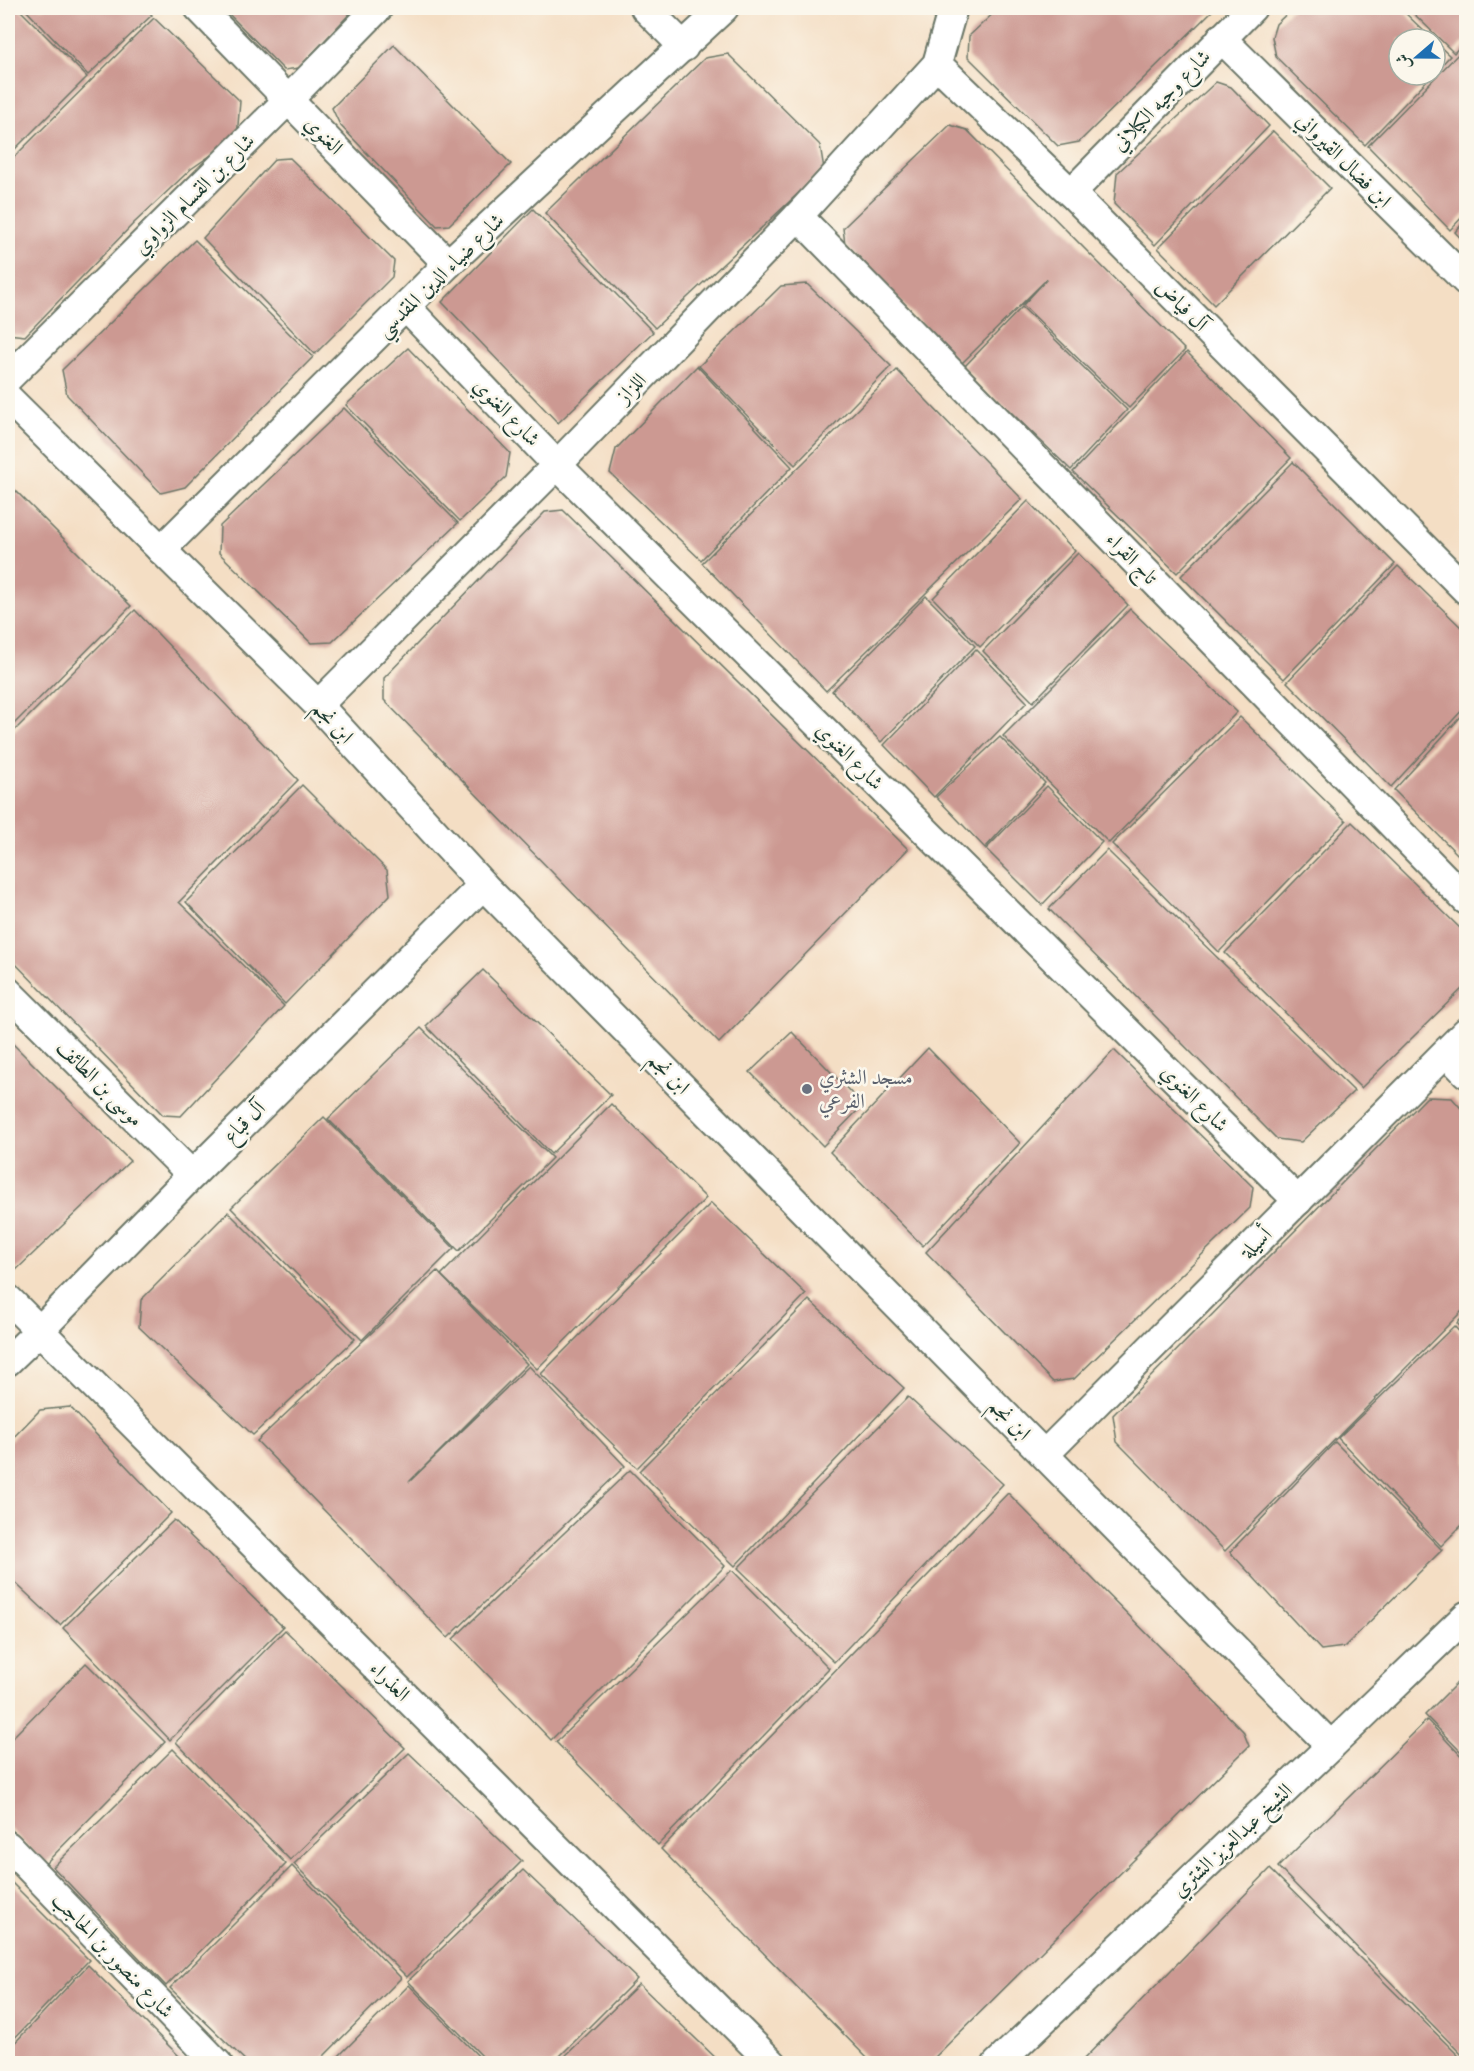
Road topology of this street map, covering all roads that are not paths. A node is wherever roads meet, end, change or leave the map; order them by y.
1 (199, 8) edge
2 (378, 8) edge
3 (645, 8) edge
4 (724, 8) edge
5 (953, 8) edge
6 (1252, 8) edge
7 (1221, 38) junction
8 (684, 46) junction
9 (937, 64) junction
10 (289, 99) junction
11 (1071, 193) junction
12 (798, 216) junction
13 (448, 264) junction
14 (1467, 281) edge
15 (406, 307) junction
16 (8, 378) edge
17 (8, 398) edge
18 (557, 465) junction
19 (161, 550) junction
20 (1467, 590) edge
21 (318, 705) junction
22 (483, 885) junction
23 (1467, 900) edge
24 (8, 992) edge
25 (1467, 1032) edge
26 (1447, 1053) junction
27 (1467, 1073) edge
28 (192, 1175) junction
29 (1298, 1201) junction
30 (8, 1299) edge
31 (39, 1331) junction
32 (8, 1361) edge
33 (1045, 1454) junction
34 (1467, 1616) edge
35 (1332, 1746) junction
36 (8, 1846) edge
37 (218, 2064) edge
38 (773, 2064) edge
39 (997, 2064) edge

1 - 10 street, الغنوي
2 - 10 street, شارع بن القسام الزواوي
3 - 8 street
4 - 8 street, شارع ضياء الدين المقدسي
5 - 9 street
6 - 7 street, شارع وجيه الكيلاني
7 - 11 street, شارع وجيه الكيلاني
7 - 14 street, ابن فضال القيرواني
8 - 13 street, شارع ضياء الدين المقدسي
9 - 11 street, آل فياض
9 - 12 street, اللزاز
10 - 13 street, الغنوي
10 - 16 street, شارع بن القسام الزواوي
11 - 20 street, آل فياض
12 - 18 street, اللزاز
12 - 23 street, تاج القراء
13 - 15 street, شارع ضياء الدين المقدسي
15 - 18 street, شارع الغنوي
15 - 19 street, شارع ضياء الدين المقدسي
17 - 19 street, ابن نجم
18 - 21 street, اللزاز
18 - 29 street, شارع الغنوي
19 - 21 street, ابن نجم
21 - 22 street, ابن نجم
22 - 28 street, آل قباع
22 - 33 street, ابن نجم
24 - 28 street, موسى بن الطائف
25 - 26 street, أسيلة
26 - 27 street
26 - 29 street, أسيلة
28 - 31 street, آل قباع
29 - 33 street, أسيلة
30 - 31 street, العذراء
31 - 32 street, آل قباع
31 - 38 street, العذراء
33 - 35 street, ابن نجم
34 - 35 street, الشيخ عبدالعزيز الشتري
35 - 39 street, الشيخ عبدالعزيز الشتري
36 - 37 street, شارع منصور بن الحاجب

